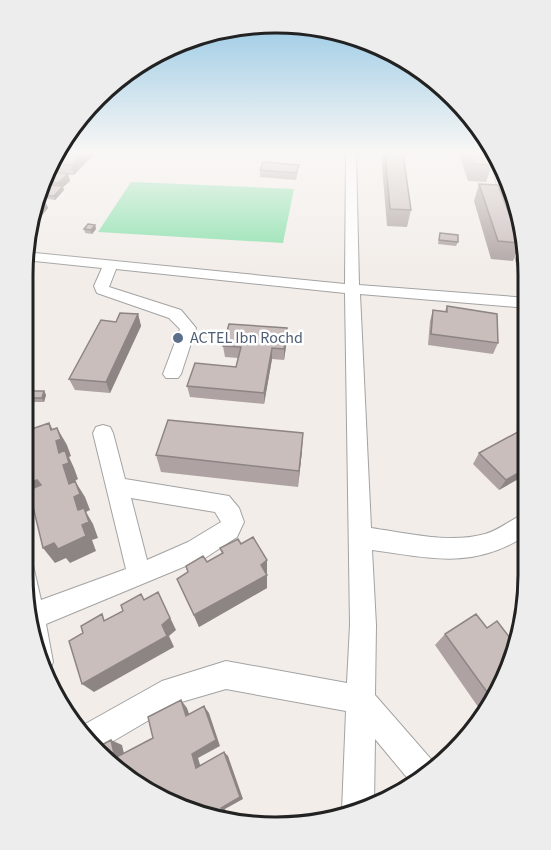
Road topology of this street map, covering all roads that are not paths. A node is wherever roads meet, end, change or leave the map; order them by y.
1 (351, 194) edge
2 (34, 257) edge
3 (111, 265) junction
4 (352, 289) junction
5 (518, 302) edge
6 (171, 374) dead end
7 (103, 433) dead end
8 (117, 487) junction
9 (518, 528) edge
10 (361, 538) junction
11 (139, 574) junction
12 (37, 615) edge
13 (361, 700) junction
14 (94, 735) edge
15 (420, 769) edge
16 (358, 802) edge

1 - 4 street
2 - 3 street
3 - 4 street
3 - 6 street
4 - 5 street
4 - 10 street
7 - 8 street
8 - 11 street
8 - 11 street
9 - 10 street
10 - 13 street
11 - 12 street
13 - 14 street
13 - 15 street
13 - 16 street

